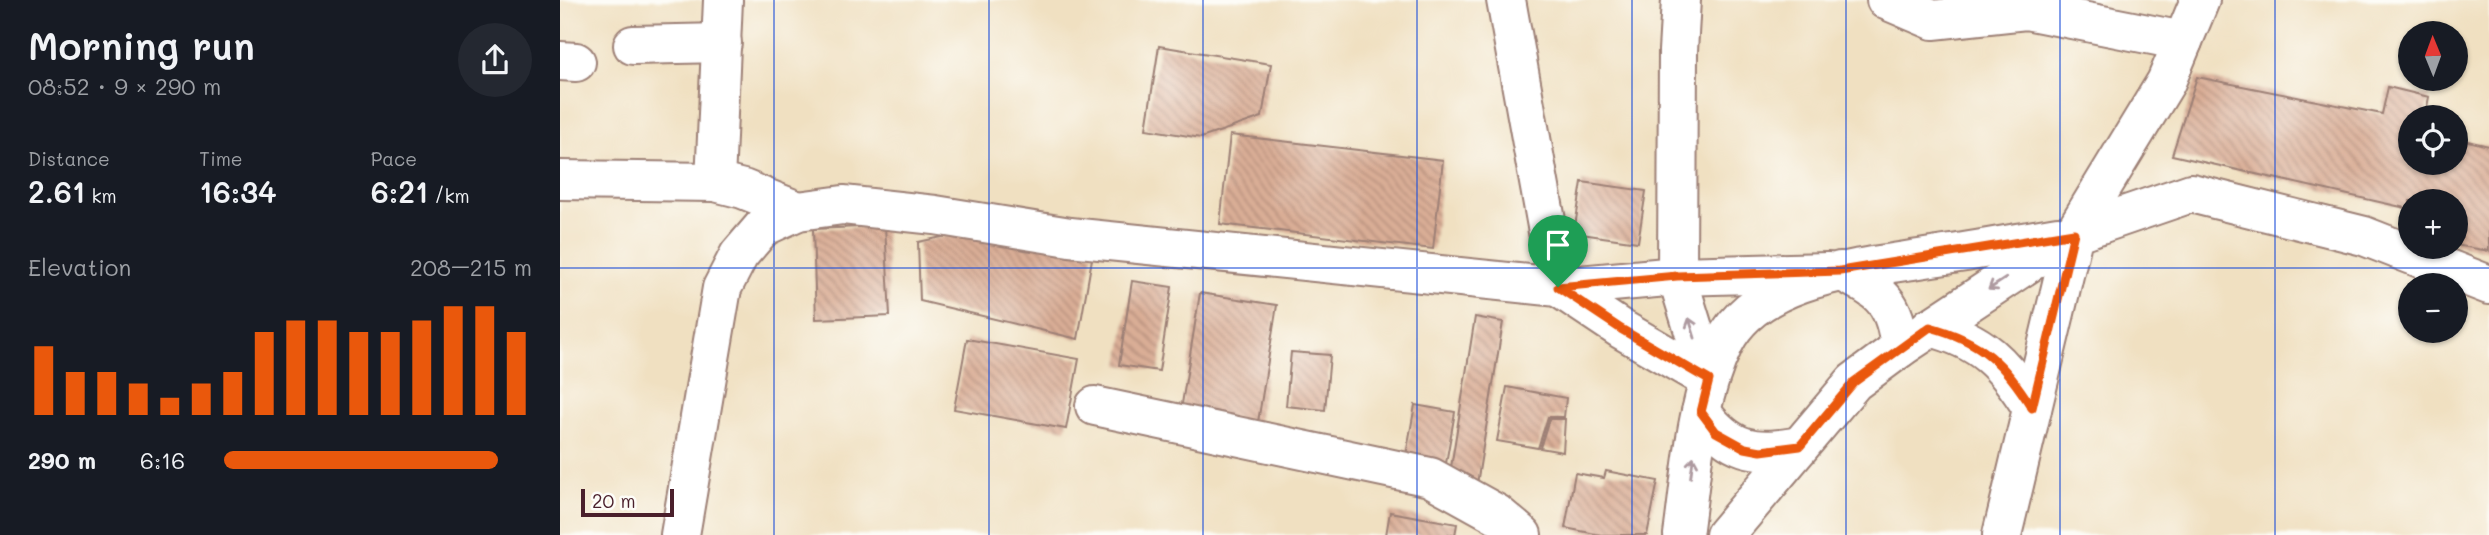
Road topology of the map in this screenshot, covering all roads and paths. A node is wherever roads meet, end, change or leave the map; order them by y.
1 (723, 0) edge
2 (1506, 0) edge
3 (1681, 0) edge
4 (1886, 0) edge
5 (2200, 0) edge
6 (2053, 7) edge
7 (2183, 41) junction
8 (722, 43) junction
9 (633, 45) dead end
10 (560, 180) edge
11 (715, 182) junction
12 (798, 211) junction
13 (2074, 233) junction
14 (1840, 271) junction
15 (1677, 276) junction
16 (2489, 285) edge
17 (1558, 287) junction
18 (1915, 337) junction
19 (1705, 396) junction
20 (1095, 406) dead end
21 (2032, 408) junction
22 (1800, 446) junction
23 (680, 535) edge
24 (1521, 535) edge
25 (1683, 535) edge
26 (1725, 535) edge
27 (2002, 535) edge

1 - 8 street
2 - 17 street
3 - 15 street
4 - 6 street
5 - 7 street
6 - 7 street
7 - 13 street
8 - 9 street
8 - 11 street
10 - 11 street
11 - 12 street
12 - 17 street
12 - 23 street
13 - 14 street
13 - 16 street
13 -> 18 street
13 - 21 street
14 - 15 street
14 - 18 street
14 - 19 street
15 - 17 street
19 -> 15 street
17 - 19 street
18 - 21 street
18 - 22 street
19 - 22 street
25 -> 19 street
20 - 24 street
21 - 27 street
22 - 26 street

